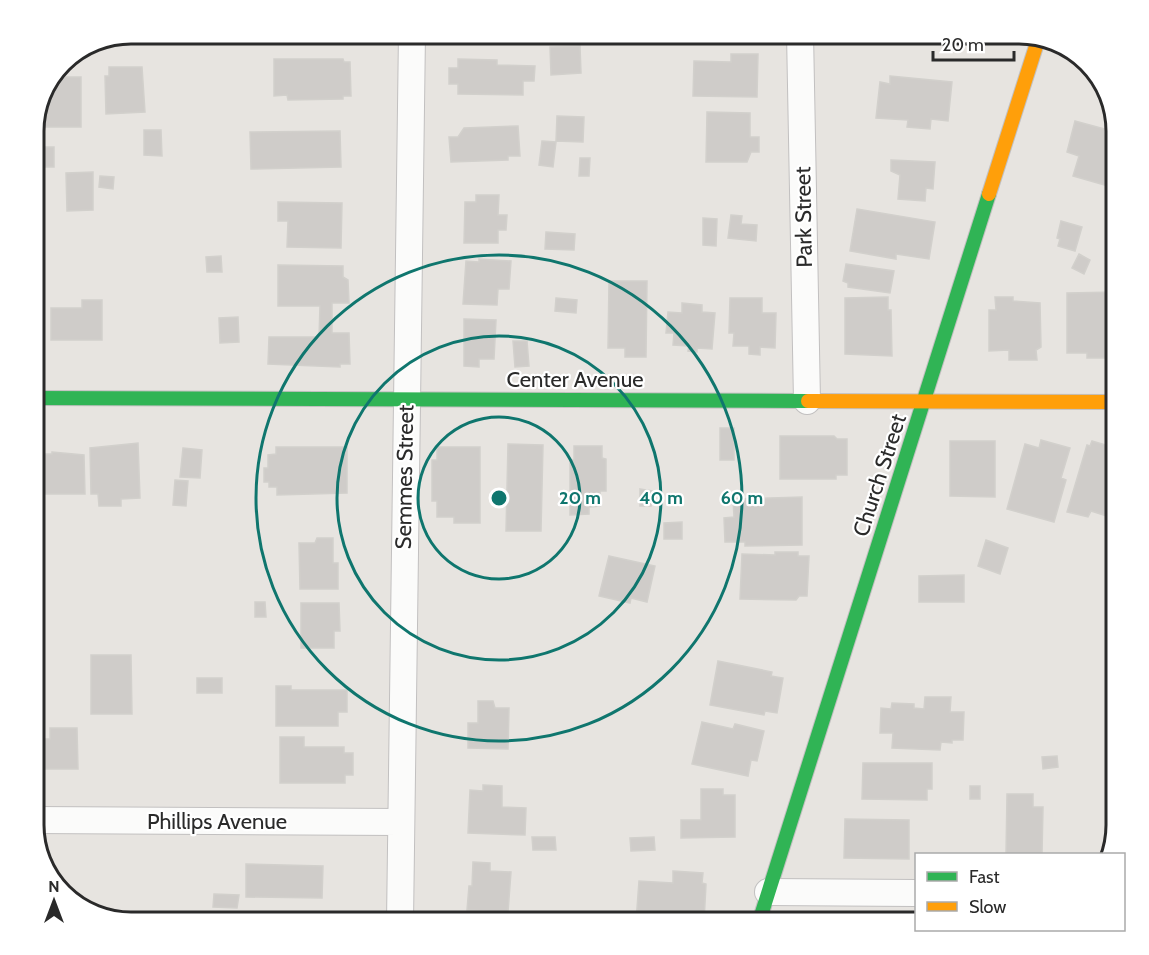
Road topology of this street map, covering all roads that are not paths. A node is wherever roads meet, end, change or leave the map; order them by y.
1 (411, 44) edge
2 (800, 44) edge
3 (1036, 45) edge
4 (44, 398) edge
5 (405, 399) junction
6 (807, 401) junction
7 (924, 402) junction
8 (1106, 402) edge
9 (44, 820) edge
10 (400, 822) junction
11 (768, 892) junction
12 (915, 893) edge
13 (400, 912) edge
14 (762, 912) edge

1 - 5 street, Semmes Street
2 - 6 street, Park Street
3 - 7 street, Church Street
4 - 5 street, Center Avenue
5 - 6 street, Center Avenue
5 - 10 street, Semmes Street
6 - 7 street, Center Avenue
7 - 8 street, Center Avenue
7 - 11 street, Church Street
9 - 10 street, Phillips Avenue
10 - 13 street, Semmes Street
11 - 12 street
11 - 14 street, Church Street

